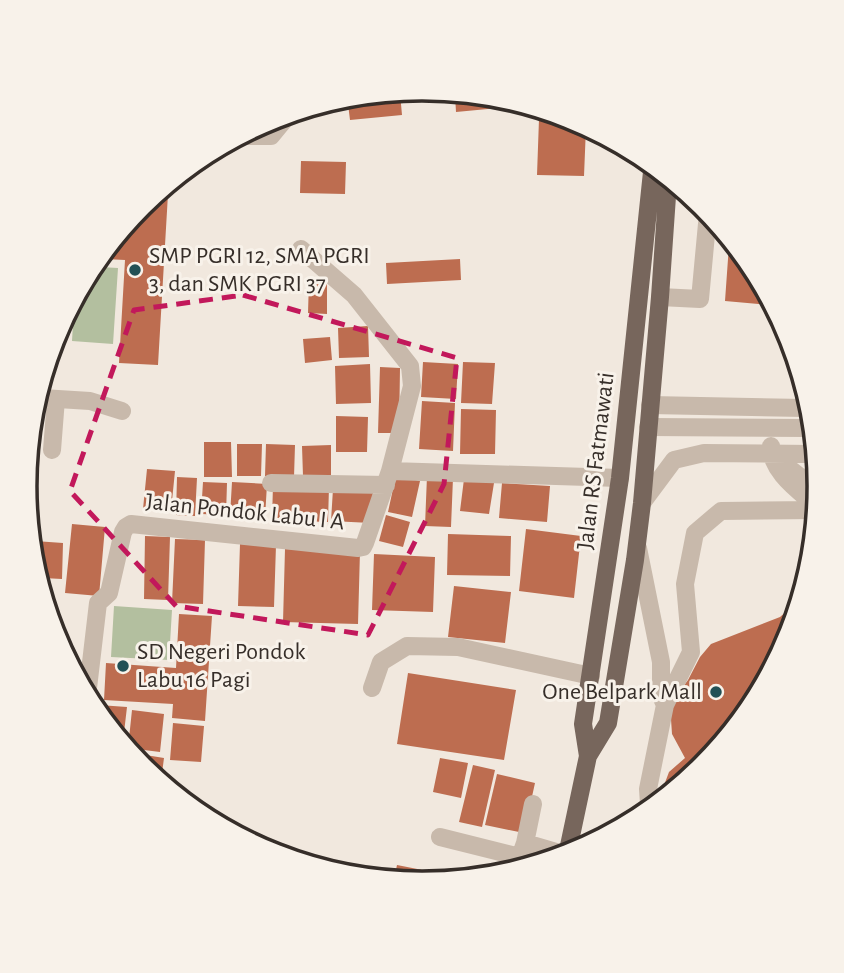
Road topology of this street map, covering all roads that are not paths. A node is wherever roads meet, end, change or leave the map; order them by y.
1 (651, 177) edge
2 (667, 190) edge
3 (707, 227) edge
4 (301, 248) dead end
5 (660, 297) junction
6 (49, 398) edge
7 (650, 405) junction
8 (799, 408) edge
9 (122, 411) dead end
10 (648, 427) junction
11 (771, 428) junction
12 (803, 428) edge
13 (52, 450) dead end
14 (771, 454) junction
15 (805, 454) edge
16 (388, 478) junction
17 (620, 478) junction
18 (807, 480) edge
19 (271, 483) dead end
20 (806, 499) edge
21 (642, 503) junction
22 (806, 508) edge
23 (637, 544) junction
24 (591, 676) junction
25 (89, 680) edge
26 (372, 688) dead end
27 (665, 705) junction
28 (588, 756) junction
29 (649, 798) edge
30 (533, 804) dead end
31 (440, 838) dead end
32 (569, 842) edge
33 (525, 843) junction
34 (549, 850) edge

1 - 17 main road, Jalan RS Fatmawati
2 - 5 main road, Jalan RS Fatmawati
3 - 5 street
4 - 16 street
5 - 7 main road, Jalan RS Fatmawati
6 - 9 street
6 - 13 street
7 - 8 street
7 - 10 main road, Jalan RS Fatmawati
10 - 11 street
10 - 21 main road, Jalan RS Fatmawati
11 - 12 street
11 - 14 street
14 - 15 street
14 - 18 street
14 - 20 street
14 - 21 street
16 - 17 street
16 - 19 street
16 - 25 street, Jalan Pondok Labu I A
17 - 24 main road, Jalan RS Fatmawati
21 - 23 main road, Jalan RS Fatmawati
22 - 27 street
23 - 27 street
23 - 28 main road, Jalan RS Fatmawati
24 - 26 street
24 - 28 main road, Jalan RS Fatmawati
27 - 29 street
28 - 32 main road, Jalan RS Fatmawati
30 - 33 street
31 - 33 street
33 - 34 street

